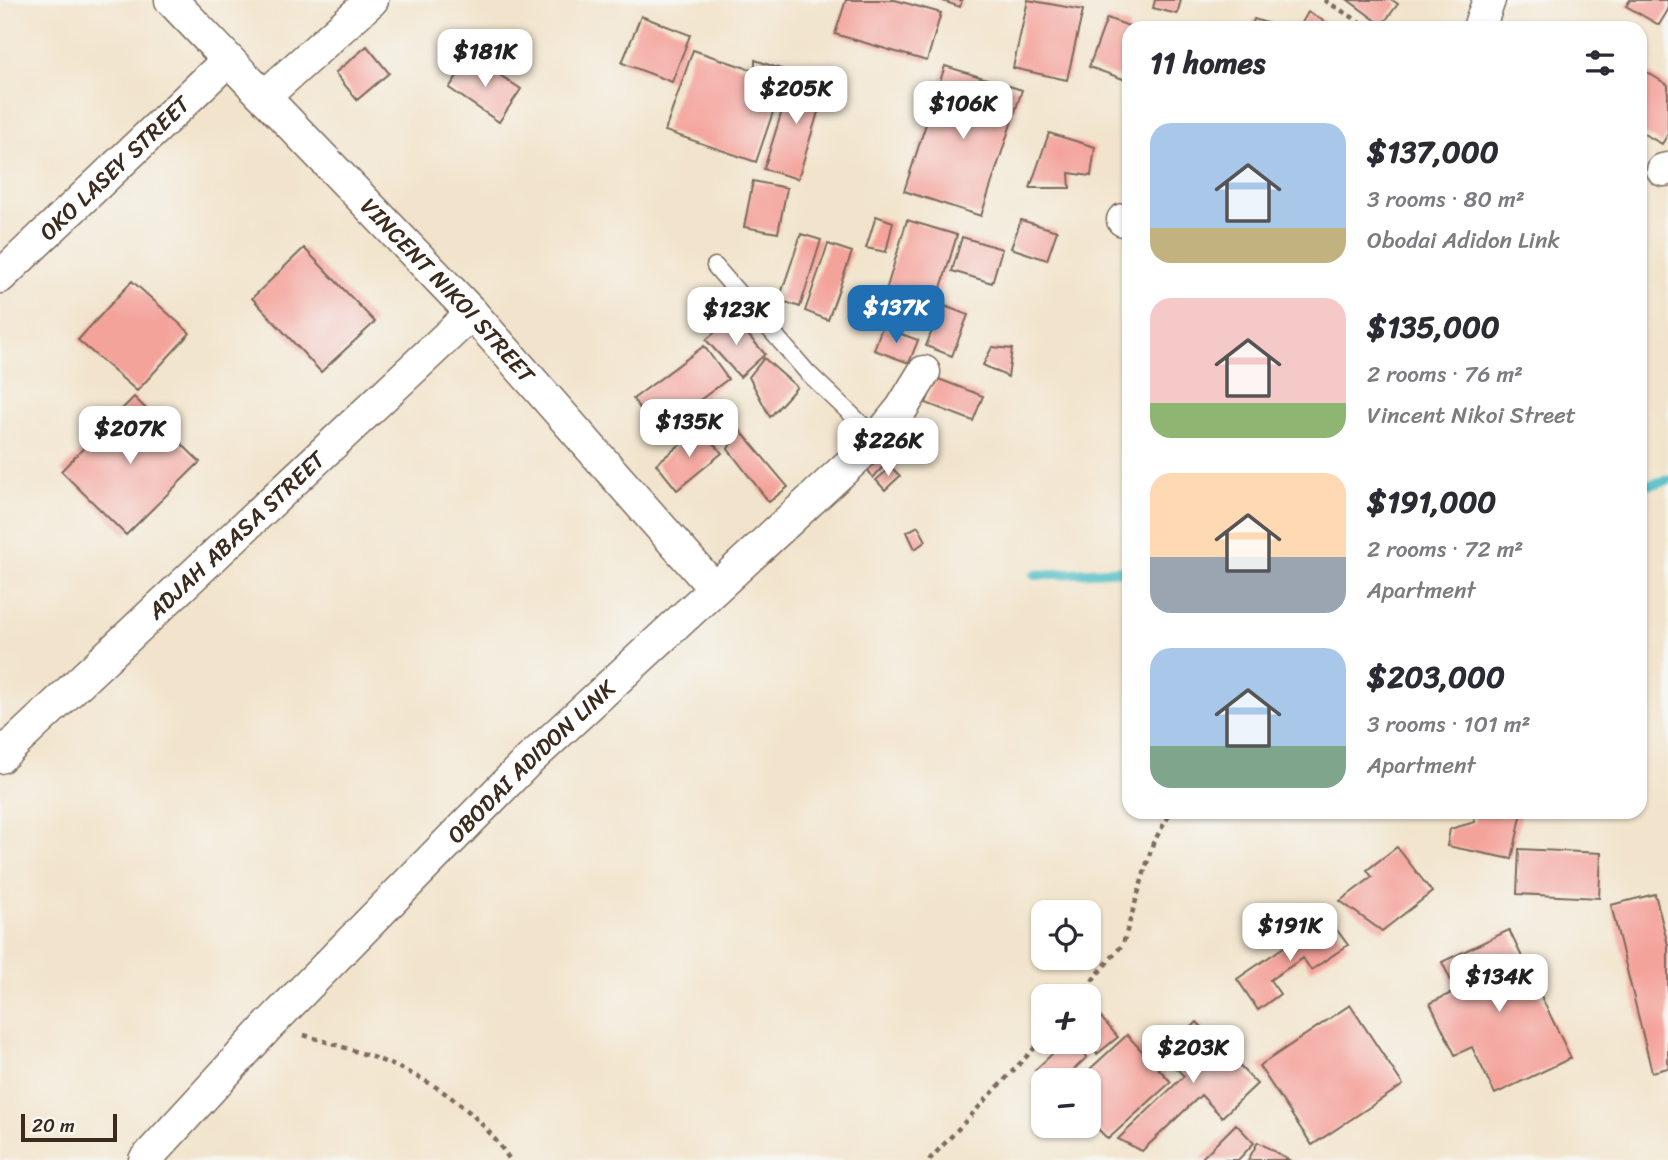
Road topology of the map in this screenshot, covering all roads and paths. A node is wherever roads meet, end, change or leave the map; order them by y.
1 (171, 0) edge
2 (372, 0) edge
3 (1324, 0) edge
4 (1489, 0) edge
5 (1358, 21) edge
6 (1482, 21) edge
7 (228, 60) junction
8 (265, 96) junction
9 (715, 267) dead end
10 (0, 277) edge
11 (472, 313) junction
12 (924, 372) dead end
13 (877, 439) junction
14 (714, 588) junction
15 (0, 757) edge
16 (1167, 819) edge
17 (1089, 984) edge
18 (270, 1024) junction
19 (1031, 1053) edge
20 (145, 1160) edge
21 (510, 1160) edge
22 (929, 1160) edge

1 - 7 street, VINCENT NIKOI STREET
2 - 8 street
3 - 5 path
4 - 6 street
7 - 8 street, VINCENT NIKOI STREET
7 - 10 street, OKO LASEY STREET
8 - 11 street, VINCENT NIKOI STREET
9 - 13 lane
11 - 14 street, VINCENT NIKOI STREET
11 - 15 street, ADJAH ABASA STREET
12 - 13 street, OBODAI ADIDON LINK
13 - 14 street, OBODAI ADIDON LINK
14 - 18 street, OBODAI ADIDON LINK
16 - 17 path
18 - 20 street, OBODAI ADIDON LINK
18 - 21 path
19 - 22 path

